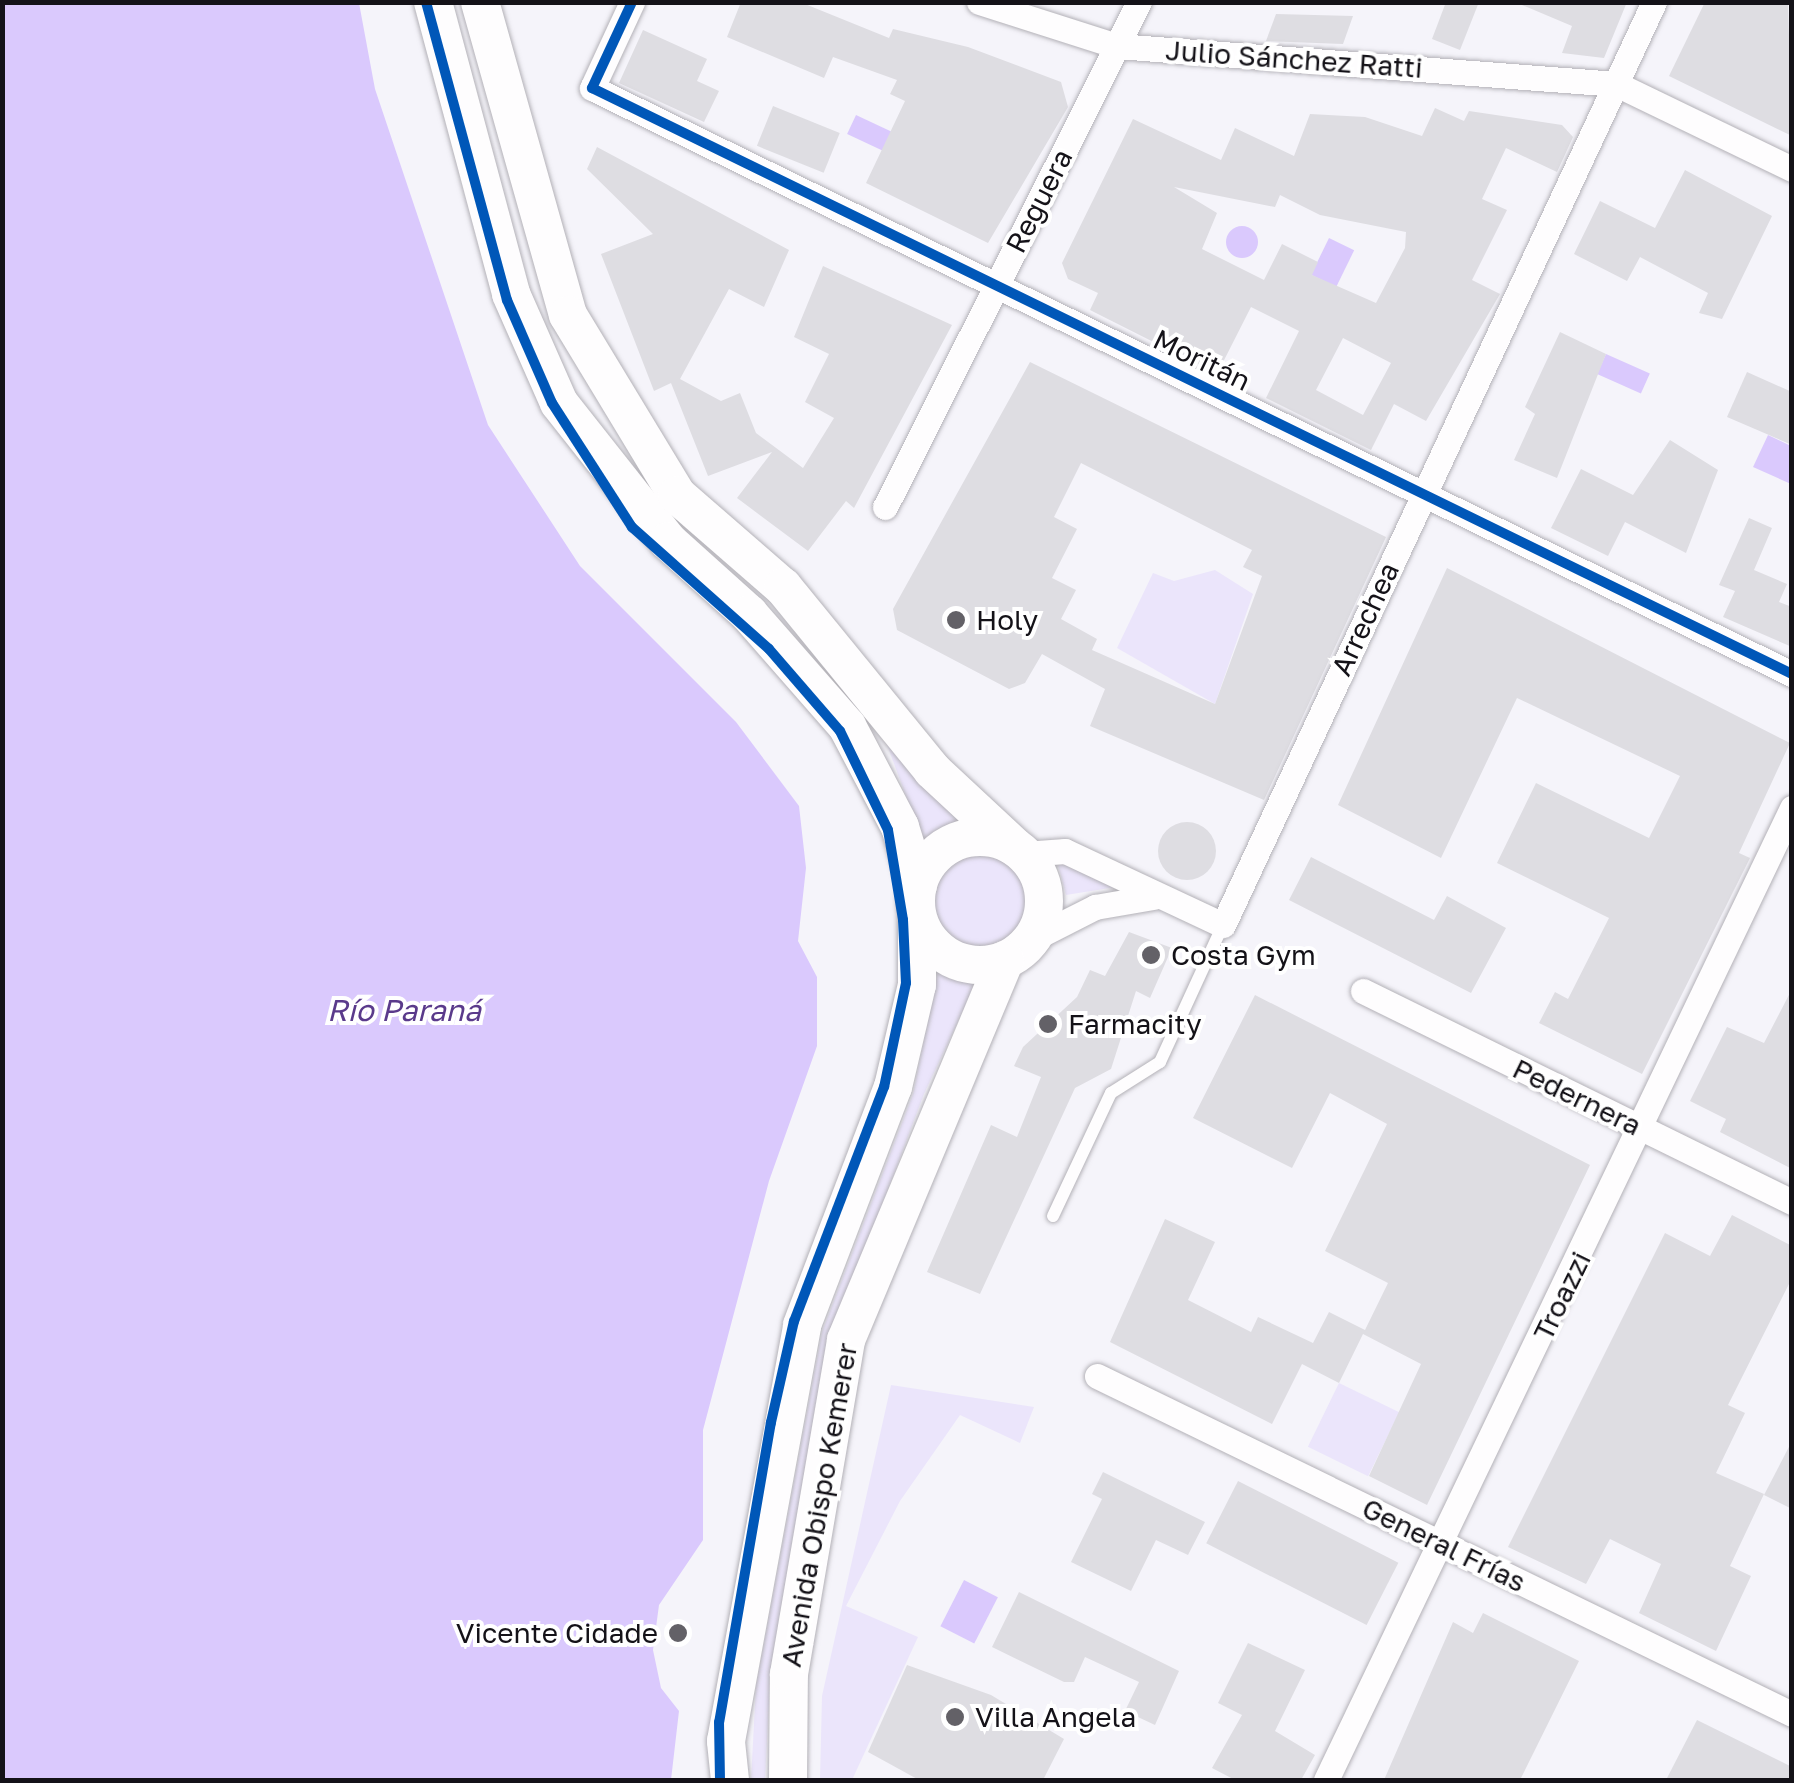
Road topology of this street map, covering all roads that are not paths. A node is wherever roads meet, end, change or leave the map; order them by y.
1 (433, 2) edge
2 (480, 2) edge
3 (632, 2) edge
4 (979, 2) edge
5 (1139, 2) edge
6 (1654, 2) edge
7 (1118, 46) junction
8 (1616, 84) junction
9 (1792, 169) edge
10 (996, 285) junction
11 (1424, 494) junction
12 (885, 507) dead end
13 (1792, 674) edge
14 (1792, 808) edge
15 (1020, 850) junction
16 (1153, 896) junction
17 (918, 900) junction
18 (1223, 925) junction
19 (1018, 950) junction
20 (1363, 991) dead end
21 (1642, 1130) junction
22 (1792, 1202) edge
23 (1054, 1216) dead end
24 (1097, 1376) dead end
25 (1442, 1544) junction
26 (1792, 1714) edge
27 (730, 1780) edge
28 (788, 1780) edge
29 (1326, 1780) edge

1 - 17 main road, Avenida Obispo Kemerer
2 - 15 main road, Avenida Obispo Kemerer
3 - 10 street, Moritán
4 - 7 street, Julio Sánchez Ratti
5 - 7 street, Reguera
6 - 8 street, Arrechea
7 - 8 street, Julio Sánchez Ratti
7 - 10 street, Reguera
8 - 9 street
8 - 11 street, Arrechea
10 - 11 street, Moritán
10 - 12 street, Reguera
11 - 13 street, Moritán
11 - 18 street, Arrechea
14 - 21 street, Troazzi
15 - 16 street
15 - 17 main road
15 - 19 main road, Avenida Obispo Kemerer
16 - 18 street
16 - 19 street
17 - 19 main road, Avenida Obispo Kemerer
17 - 27 main road, Avenida Obispo Kemerer
18 - 23 lane, Arrechea
19 - 28 main road, Avenida Obispo Kemerer
20 - 21 street, Pedernera
21 - 22 street, Pedernera
21 - 25 street, Troazzi
24 - 25 street, General Frías
25 - 26 street, General Frías
25 - 29 street, Troazzi

